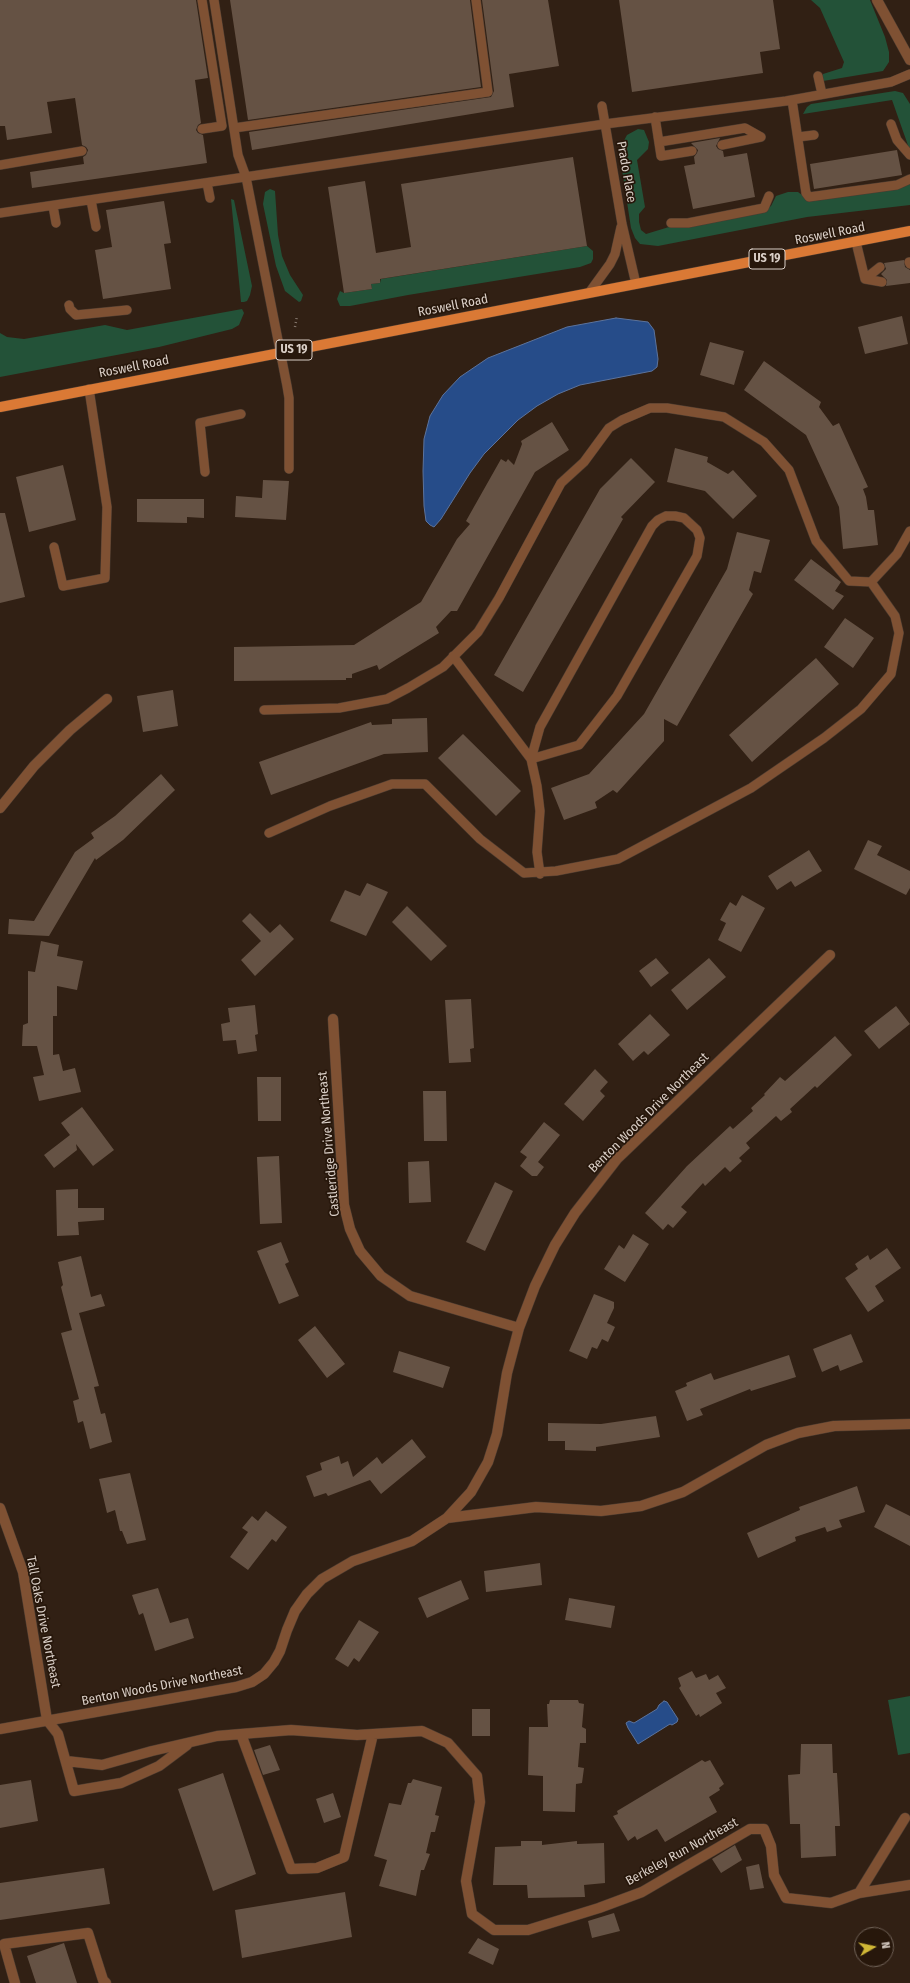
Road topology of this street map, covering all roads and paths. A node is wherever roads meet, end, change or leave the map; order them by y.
1 (202, 0) edge
2 (214, 0) edge
3 (476, 0) edge
4 (878, 0) edge
5 (910, 59) edge
6 (910, 74) edge
7 (818, 76) dead end
8 (822, 94) junction
9 (792, 100) junction
10 (602, 106) dead end
11 (655, 117) junction
12 (605, 124) junction
13 (891, 124) dead end
14 (234, 128) junction
15 (202, 129) dead end
16 (814, 135) dead end
17 (798, 137) junction
18 (659, 142) junction
19 (722, 145) dead end
20 (82, 151) dead end
21 (692, 151) dead end
22 (910, 155) edge
23 (0, 165) edge
24 (246, 177) junction
25 (910, 179) edge
26 (207, 183) junction
27 (769, 196) dead end
28 (210, 198) dead end
29 (91, 200) junction
30 (53, 206) junction
31 (0, 213) edge
32 (56, 223) dead end
33 (672, 223) dead end
34 (622, 224) junction
35 (96, 227) dead end
36 (910, 231) edge
37 (856, 242) junction
38 (880, 267) dead end
39 (865, 279) junction
40 (882, 282) dead end
41 (636, 284) junction
42 (589, 293) junction
43 (69, 305) dead end
44 (127, 310) dead end
45 (297, 316) dead end
46 (296, 321) junction
47 (291, 322) dead end
48 (295, 327) dead end
49 (281, 352) junction
50 (89, 389) junction
51 (0, 407) edge
52 (241, 414) dead end
53 (289, 469) dead end
54 (205, 472) dead end
55 (910, 531) edge
56 (54, 547) dead end
57 (871, 582) junction
58 (453, 656) junction
59 (107, 699) dead end
60 (264, 710) dead end
61 (530, 759) junction
62 (0, 808) edge
63 (269, 833) dead end
64 (540, 874) junction
65 (830, 955) dead end
66 (332, 1019) dead end
67 (519, 1328) junction
68 (910, 1424) edge
69 (0, 1508) edge
70 (447, 1518) junction
71 (47, 1720) junction
72 (0, 1729) edge
73 (241, 1734) junction
74 (373, 1734) junction
75 (190, 1742) junction
76 (66, 1761) junction
77 (910, 1829) edge
78 (910, 1885) edge
79 (859, 1893) junction
80 (15, 1983) edge
81 (106, 1983) edge

1 - 15 lane
2 - 14 lane
3 - 14 lane
4 - 5 street
6 - 8 lane
7 - 8 lane
8 - 9 lane
9 - 11 lane
9 - 17 lane
10 - 12 lane, Prado Place
11 - 12 lane
11 - 18 lane
12 - 24 lane
12 - 34 lane, Prado Place
13 - 22 lane
14 - 24 lane
16 - 17 lane
17 - 25 lane
18 - 19 lane
18 - 21 lane
20 - 23 lane
24 - 26 lane
24 - 49 lane
26 - 28 lane
26 - 29 lane
27 - 33 lane
29 - 30 lane
29 - 35 lane
30 - 31 lane
30 - 32 lane
34 - 41 lane, Prado Place
34 - 42 lane, Prado Place
36 - 37 main road, Roswell Road / US 19
37 - 39 lane
37 - 41 main road, Roswell Road / US 19
38 - 39 lane
39 - 40 lane
41 - 42 main road, Roswell Road / US 19
42 - 49 main road, Roswell Road / US 19
43 - 44 lane
45 - 46 path
46 - 47 path
46 - 48 path
49 - 50 main road, Roswell Road / US 19
49 - 53 lane
50 - 51 main road, Roswell Road / US 19
50 - 56 lane
52 - 54 lane
55 - 57 lane
57 - 58 lane
57 - 64 lane
58 - 60 lane
58 - 61 lane
59 - 62 street
61 - 61 lane
61 - 64 lane
63 - 64 lane
65 - 67 street, Benton Woods Drive Northeast
66 - 67 street, Castleridge Drive Northeast
67 - 70 street, Benton Woods Drive Northeast
68 - 70 street
69 - 71 street, Tall Oaks Drive Northeast
70 - 71 street, Benton Woods Drive Northeast
71 - 72 street, Benton Woods Drive Northeast
71 - 76 street, Berkeley Run Northeast
73 - 74 street, Berkeley Run Northeast
73 - 74 street
73 - 75 street, Berkeley Run Northeast
74 - 79 street, Berkeley Run Northeast
75 - 76 street, Berkeley Run Northeast
75 - 76 street, Berkeley Run Northeast
77 - 79 street
78 - 79 street, Berkeley Run Northeast
80 - 81 street

